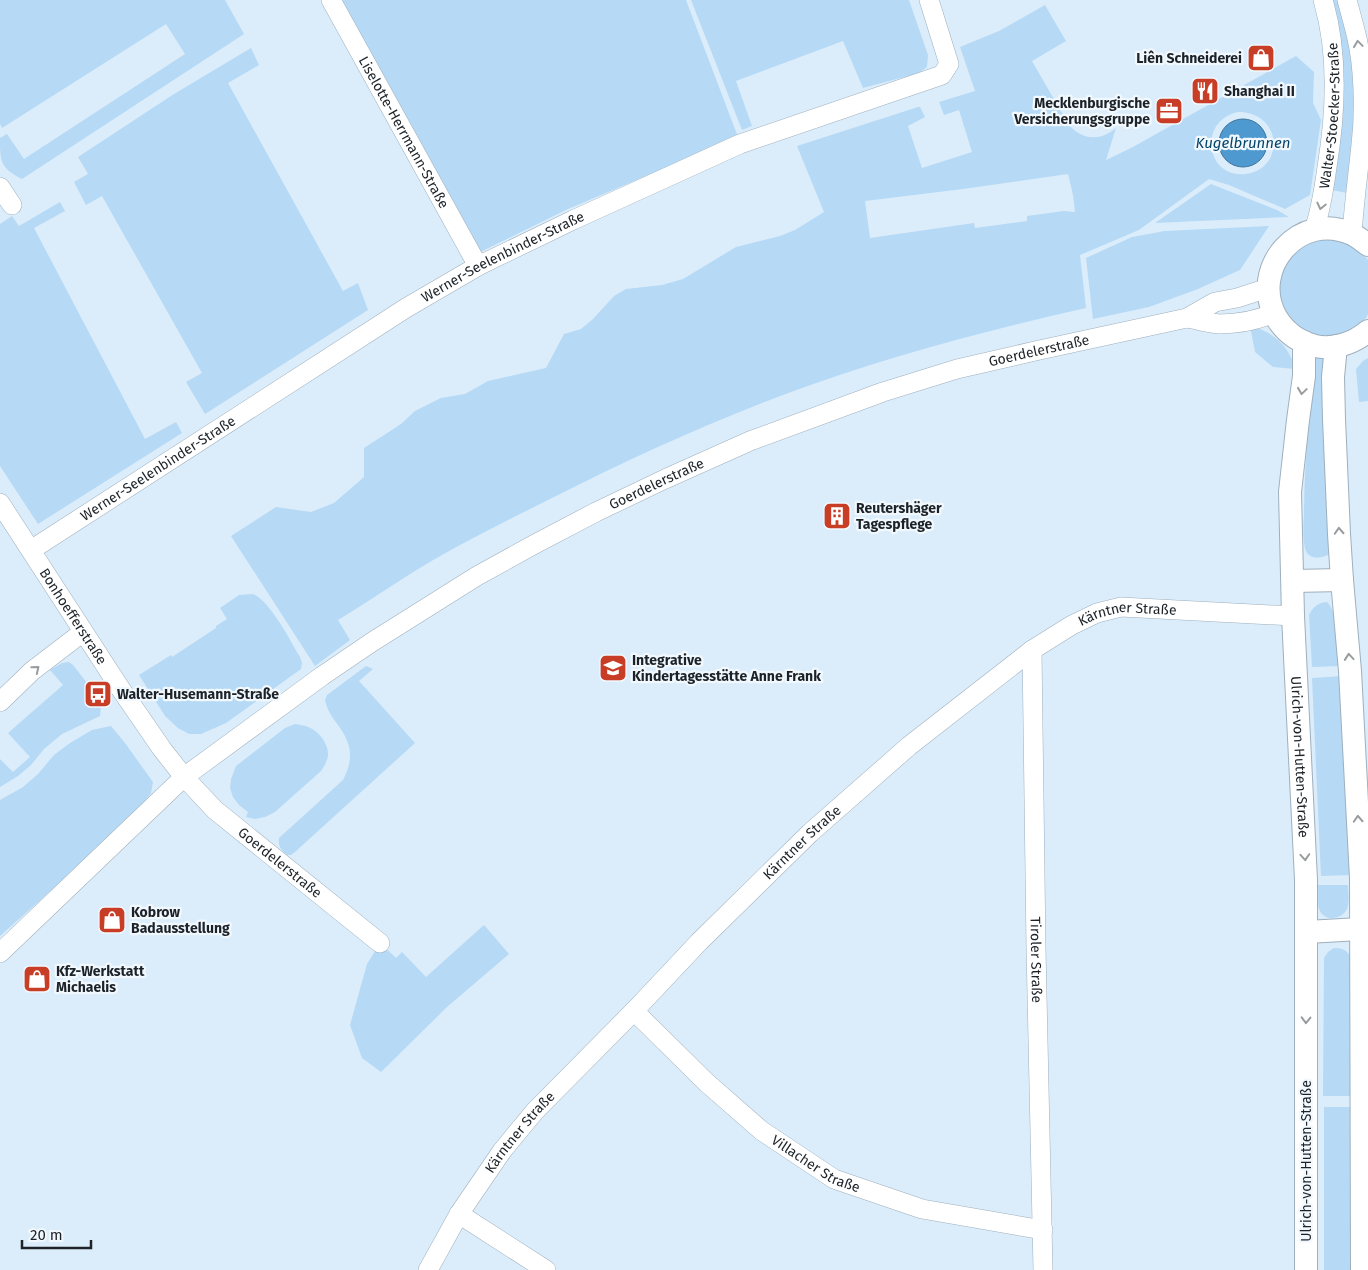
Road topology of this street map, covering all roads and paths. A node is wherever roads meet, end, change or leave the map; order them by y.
1 (331, 0) edge
2 (929, 0) edge
3 (1323, 0) edge
4 (1347, 0) edge
5 (0, 187) edge
6 (12, 205) dead end
7 (1314, 230) junction
8 (1360, 239) edge
9 (478, 266) junction
10 (1268, 288) junction
11 (1274, 313) junction
12 (1187, 318) junction
13 (1368, 331) edge
14 (1304, 342) junction
15 (1336, 346) junction
16 (0, 503) edge
17 (31, 550) junction
18 (1342, 580) junction
19 (1293, 581) junction
20 (1293, 616) junction
21 (84, 632) junction
22 (1032, 650) junction
23 (0, 702) edge
24 (184, 777) junction
25 (1364, 929) edge
26 (1307, 932) junction
27 (380, 943) dead end
28 (0, 953) edge
29 (634, 1012) junction
30 (459, 1214) junction
31 (1043, 1230) junction
32 (428, 1270) edge
33 (546, 1270) edge
34 (1044, 1270) edge
35 (1306, 1270) edge
36 (1362, 1270) edge

1 - 9 street, Liselotte-Herrmann-Straße
2 - 9 street, Werner-Seelenbinder-Straße
3 -> 7 street, Walter-Stoecker-Straße
8 -> 4 street, Walter-Stoecker-Straße
5 - 6 street
7 - 8 street
7 - 10 street
9 - 17 street, Werner-Seelenbinder-Straße
10 - 11 street
10 - 12 street, Goerdelerstraße
11 - 12 street, Goerdelerstraße
11 - 14 street
12 - 24 street, Goerdelerstraße
13 - 15 street
14 - 15 street
14 -> 19 street, Ulrich-von-Hutten-Straße
18 -> 15 street
16 - 17 street, Bonhoefferstraße
17 - 21 street, Bonhoefferstraße
18 - 19 street
25 -> 18 street
19 - 20 street, Ulrich-von-Hutten-Straße
20 - 22 street, Kärntner Straße
20 -> 26 street, Ulrich-von-Hutten-Straße
23 -> 21 street
21 - 24 street, Bonhoefferstraße
22 - 29 street, Kärntner Straße
22 - 31 street, Tiroler Straße
24 - 27 street, Goerdelerstraße
24 - 28 street, Goerdelerstraße
25 - 26 street
25 - 36 street
26 -> 35 street, Ulrich-von-Hutten-Straße
29 - 30 street, Kärntner Straße
29 - 31 street, Villacher Straße
30 - 32 street, Kärntner Straße
30 - 33 street
31 - 34 street, Tiroler Straße

